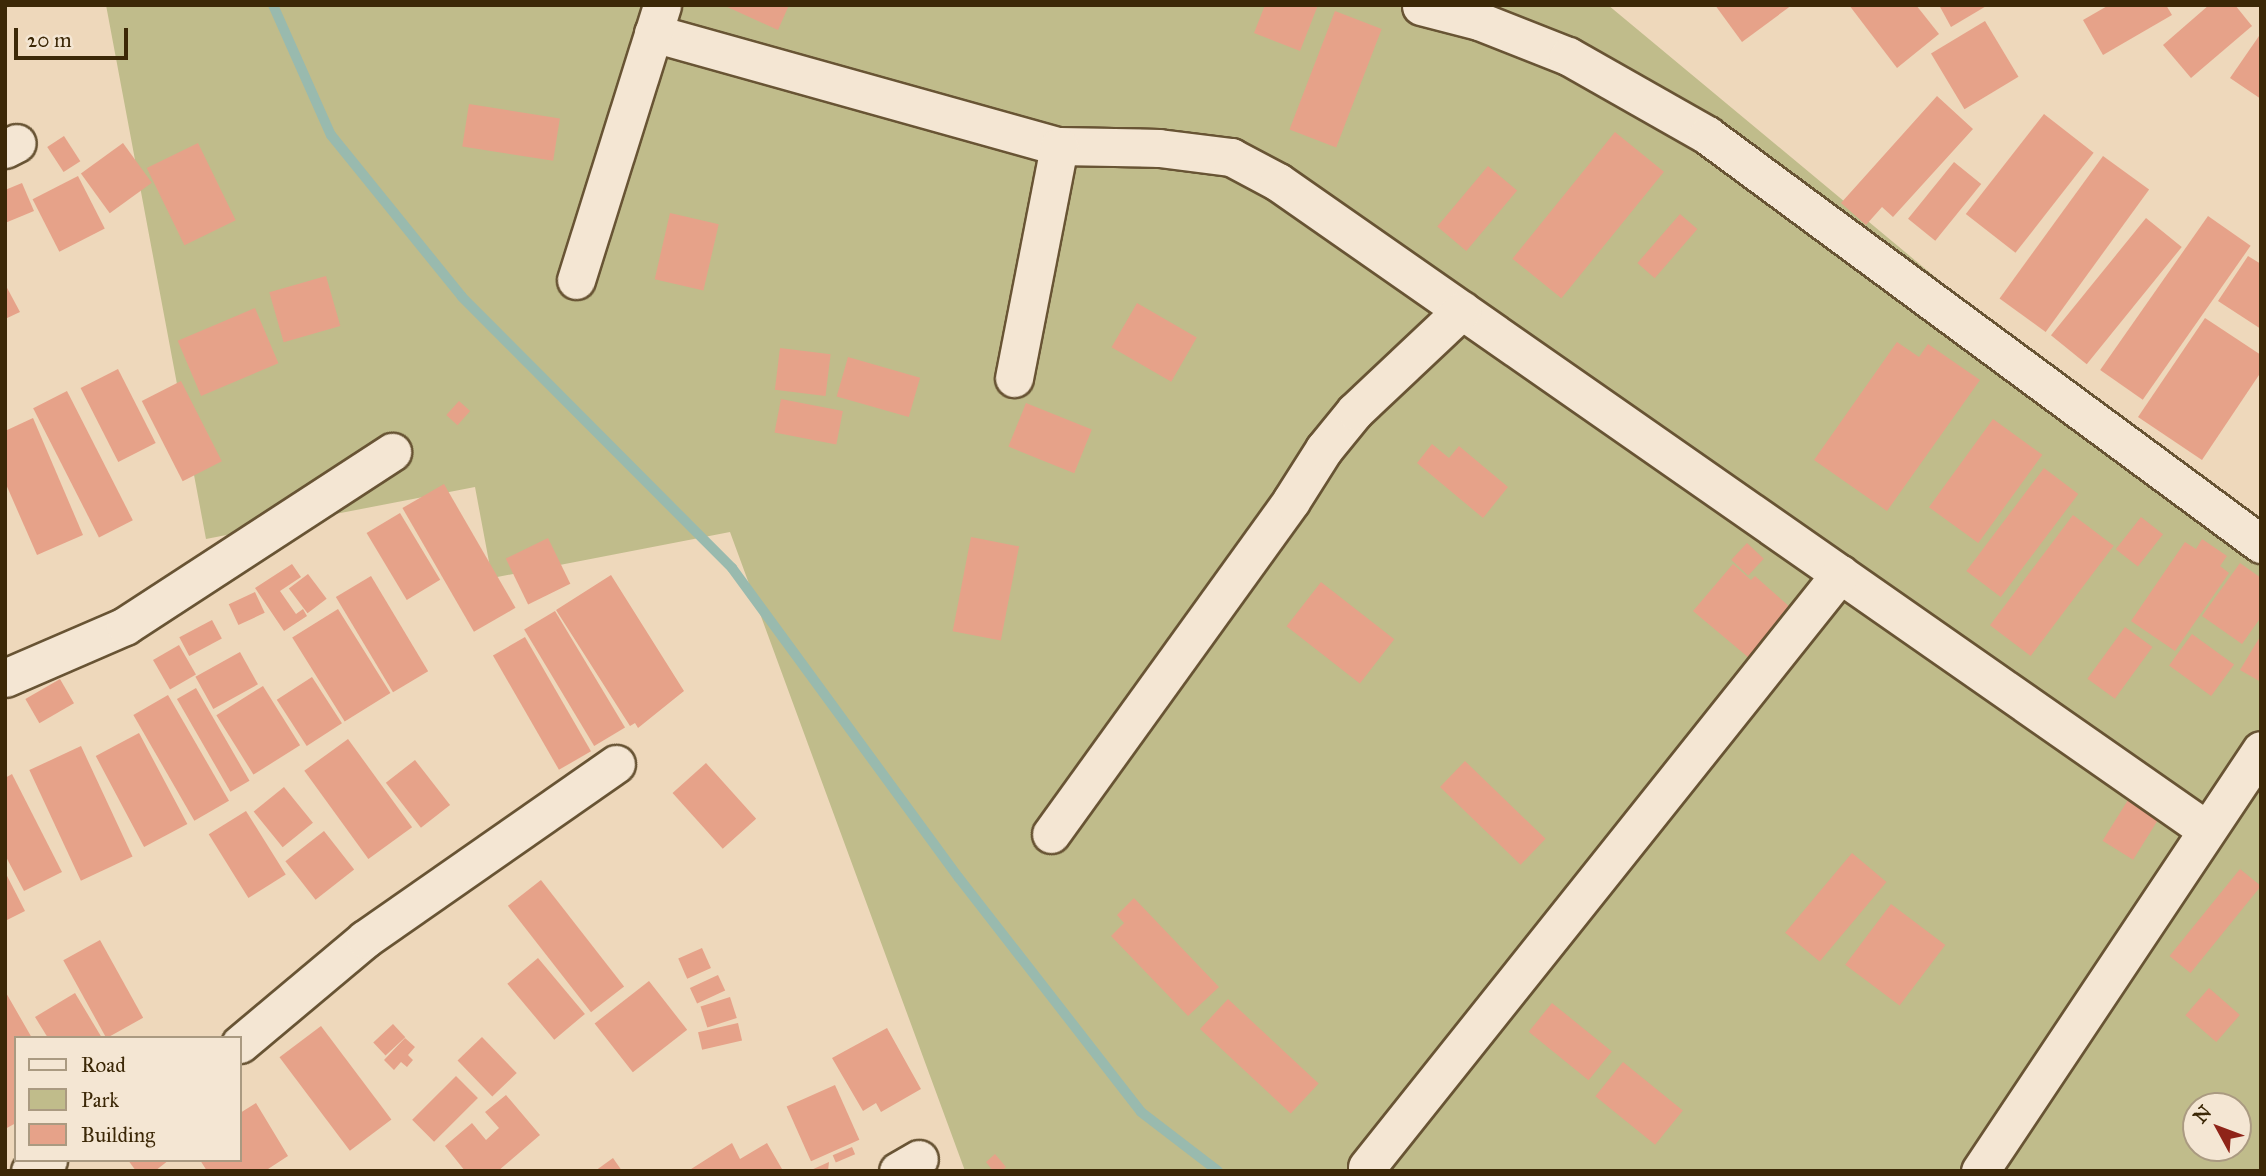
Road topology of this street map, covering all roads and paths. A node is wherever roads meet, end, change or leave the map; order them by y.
1 (1421, 6) edge
2 (658, 19) edge
3 (1059, 146) junction
4 (576, 280) dead end
5 (1462, 310) junction
6 (1014, 378) dead end
7 (392, 452) dead end
8 (2261, 544) edge
9 (1840, 574) junction
10 (5, 678) edge
11 (2261, 750) edge
12 (616, 764) dead end
13 (2204, 828) junction
14 (1051, 834) dead end
15 (242, 1042) edge
16 (1367, 1167) dead end
17 (1980, 1171) edge

1 - 8 street
2 - 3 street
2 - 4 street
3 - 5 street
3 - 6 street
5 - 9 street
5 - 14 street
7 - 10 street
9 - 13 street
9 - 16 street
11 - 13 street
12 - 15 street
13 - 17 street

